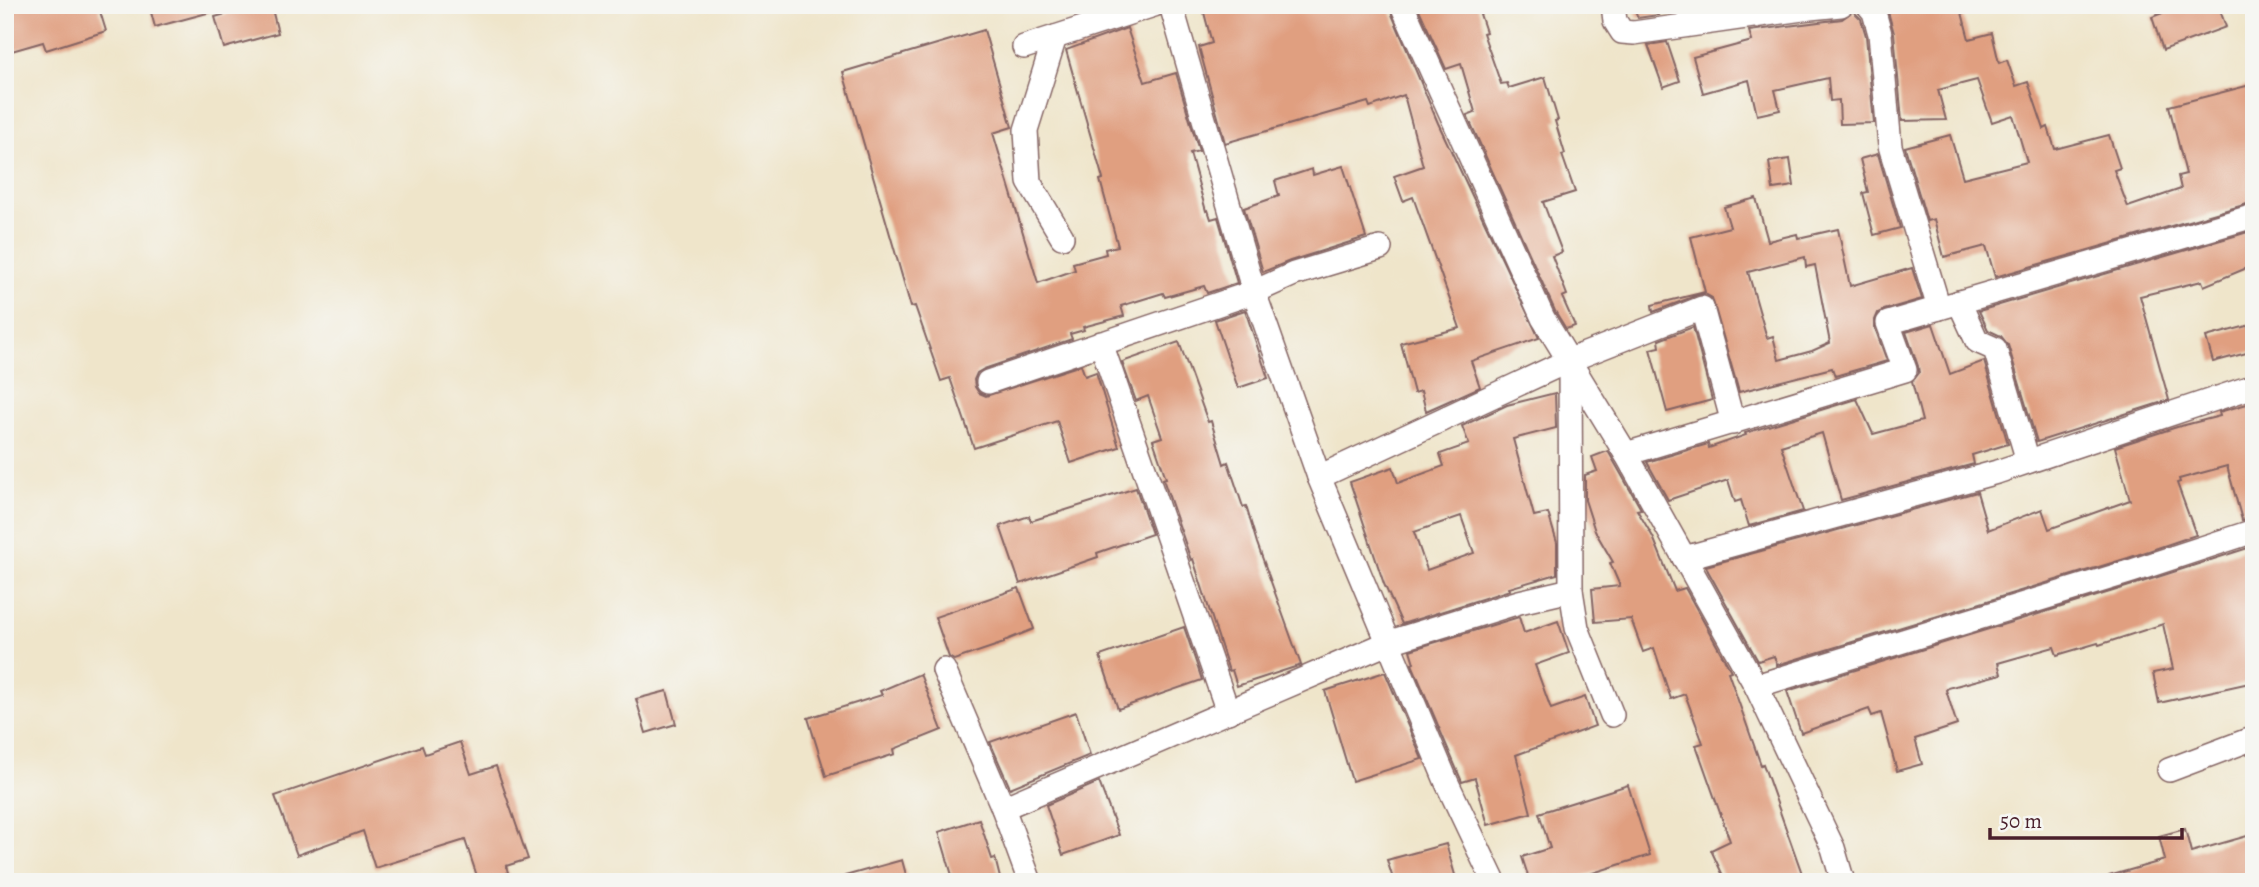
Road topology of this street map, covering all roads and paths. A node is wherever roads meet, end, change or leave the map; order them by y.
1 (1154, 5) edge
2 (1171, 5) edge
3 (1402, 5) edge
4 (1613, 5) edge
5 (1841, 5) edge
6 (1872, 7) edge
7 (1055, 37) junction
8 (1024, 47) dead end
9 (2254, 216) edge
10 (1062, 237) dead end
11 (1380, 248) dead end
12 (1254, 292) junction
13 (1949, 305) junction
14 (1101, 342) junction
15 (1570, 360) junction
16 (988, 382) dead end
17 (2254, 386) edge
18 (1733, 423) junction
19 (1626, 454) junction
20 (2028, 461) junction
21 (1319, 477) junction
22 (2254, 531) edge
23 (1684, 558) junction
24 (1571, 590) junction
25 (1390, 642) junction
26 (944, 670) dead end
27 (1756, 686) junction
28 (1228, 712) junction
29 (1612, 715) dead end
30 (2254, 738) edge
31 (2169, 770) dead end
32 (1003, 808) junction
33 (1030, 882) edge
34 (1494, 882) edge
35 (1843, 882) edge

1 - 7 street
2 - 12 street
3 - 15 street
4 - 5 street
6 - 13 street
7 - 8 street
7 - 10 street
9 - 13 street
11 - 12 street
12 - 14 street
12 - 21 street
13 - 18 street
13 - 20 street
14 - 16 street
14 - 28 street
15 - 18 street
15 - 19 street
15 - 21 street
15 - 24 street
17 - 20 street
18 - 19 street
19 - 23 street
20 - 23 street
21 - 25 street
22 - 27 street
23 - 27 street
24 - 25 street
24 - 29 street
25 - 28 street
25 - 34 street
26 - 32 street
27 - 35 street
28 - 32 street
30 - 31 street
32 - 33 street

